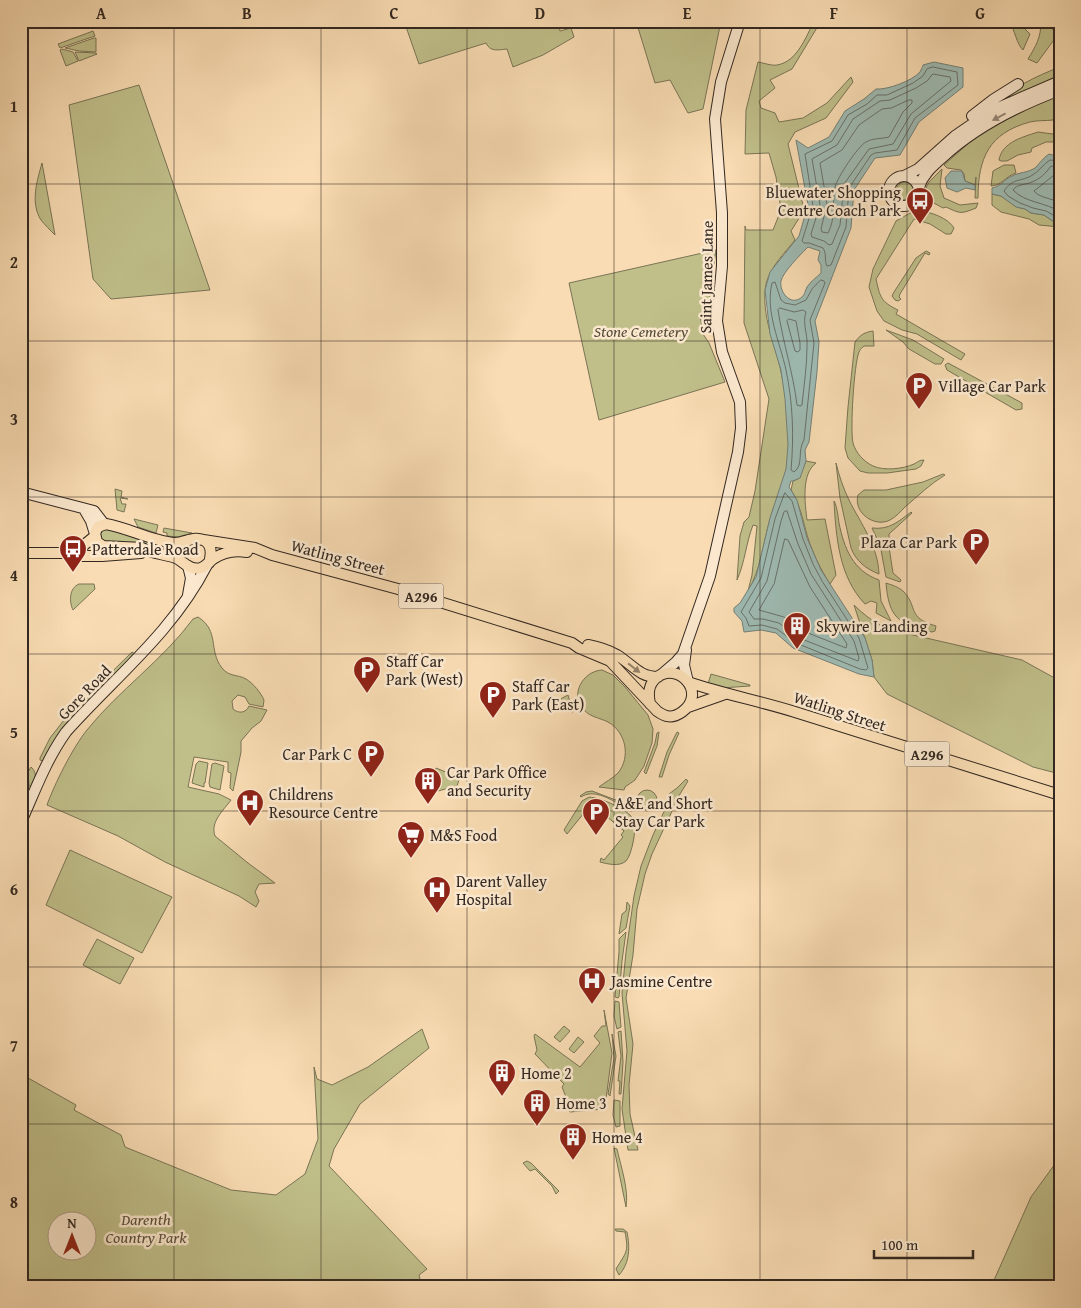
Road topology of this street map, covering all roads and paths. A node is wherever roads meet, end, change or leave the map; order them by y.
1 (740, 21) edge
2 (1060, 81) edge
3 (1018, 84) dead end
4 (1060, 90) edge
5 (1039, 94) junction
6 (955, 136) junction
7 (904, 176) junction
8 (919, 187) junction
9 (21, 492) edge
10 (84, 508) junction
11 (104, 524) junction
12 (95, 535) junction
13 (197, 538) junction
14 (147, 551) junction
15 (21, 553) edge
16 (69, 553) junction
17 (268, 554) junction
18 (208, 564) junction
19 (188, 566) junction
20 (188, 596) junction
21 (572, 643) junction
22 (686, 646) junction
23 (660, 676) junction
24 (688, 682) junction
25 (725, 694) junction
26 (650, 704) junction
27 (688, 707) junction
28 (1060, 795) edge
29 (21, 822) edge

1 - 22 street, Saint James Lane
2 - 5 street
3 - 6 street
4 - 5 street
5 - 6 street
5 -> 8 street
6 - 7 street
7 - 8 street
7 - 8 street
9 - 10 street
10 - 11 street
10 - 12 street
11 - 12 main road
11 - 13 main road
12 - 14 main road
12 - 16 main road
13 - 17 main road, Watling Street / A296
13 - 18 main road
14 - 16 main road
14 - 19 main road
15 - 16 main road
17 - 18 main road, Watling Street / A296
17 - 21 main road, Watling Street / A296
18 - 19 main road
18 - 20 street, Gore Road
19 - 20 street, Gore Road
20 - 29 street, Gore Road
21 -> 23 main road, Watling Street / A296
21 - 26 main road, Watling Street / A296
22 - 23 street, Saint James Lane
22 - 24 street, Saint James Lane
23 - 24 main road
23 - 26 main road
24 - 25 main road, Watling Street / A296
24 - 27 main road
25 - 27 main road
25 - 28 main road, Watling Street / A296
26 - 27 main road

